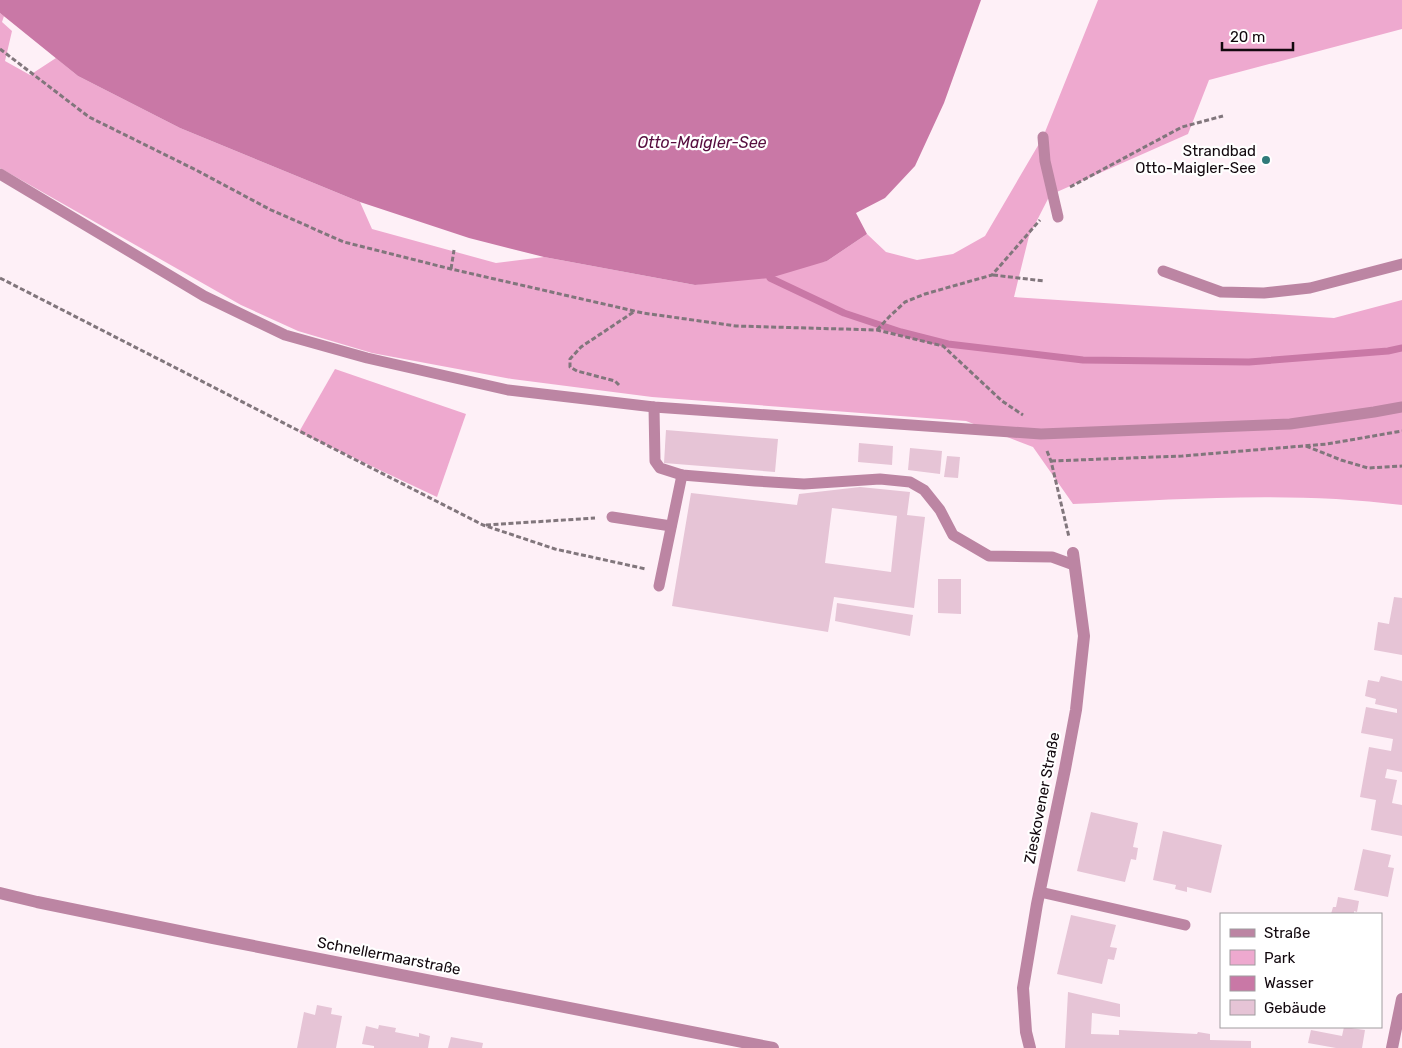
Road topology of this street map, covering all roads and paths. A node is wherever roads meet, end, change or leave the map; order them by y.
1 (0, 49) edge
2 (1042, 137) dead end
3 (0, 174) edge
4 (1058, 217) dead end
5 (454, 250) dead end
6 (1402, 264) edge
7 (451, 269) junction
8 (1163, 271) dead end
9 (992, 275) dead end
10 (0, 278) edge
11 (1044, 281) dead end
12 (905, 302) dead end
13 (635, 310) junction
14 (877, 330) junction
15 (628, 405) junction
16 (654, 407) junction
17 (1402, 407) edge
18 (1402, 431) edge
19 (1040, 434) junction
20 (1305, 446) junction
21 (1402, 466) edge
22 (682, 474) junction
23 (612, 517) joint
24 (483, 525) junction
25 (671, 526) junction
26 (1074, 559) junction
27 (662, 572) junction
28 (659, 586) dead end
29 (1040, 892) junction
30 (0, 893) edge
31 (1185, 925) dead end
32 (1402, 999) edge
33 (772, 1048) edge
34 (1030, 1048) edge
35 (1392, 1048) edge

1 - 7 path
2 - 4 lane
3 - 15 lane
5 - 7 path
6 - 8 lane
7 - 13 path
9 - 11 path
10 - 24 path
12 - 14 path
13 - 14 path
13 - 15 path
14 - 19 path
15 - 16 lane
16 - 19 lane
16 - 22 lane
17 - 19 lane
18 - 20 path
20 - 21 path
20 - 26 path
22 - 25 lane
22 - 26 lane
23 - 24 path
23 - 25 lane
24 - 27 path
25 - 27 lane
26 - 29 street, Zieskovener Straße
27 - 28 lane
29 - 31 lane
29 - 34 street, Zieskovener Straße
30 - 33 street, Schnellermaarstraße
32 - 35 street

